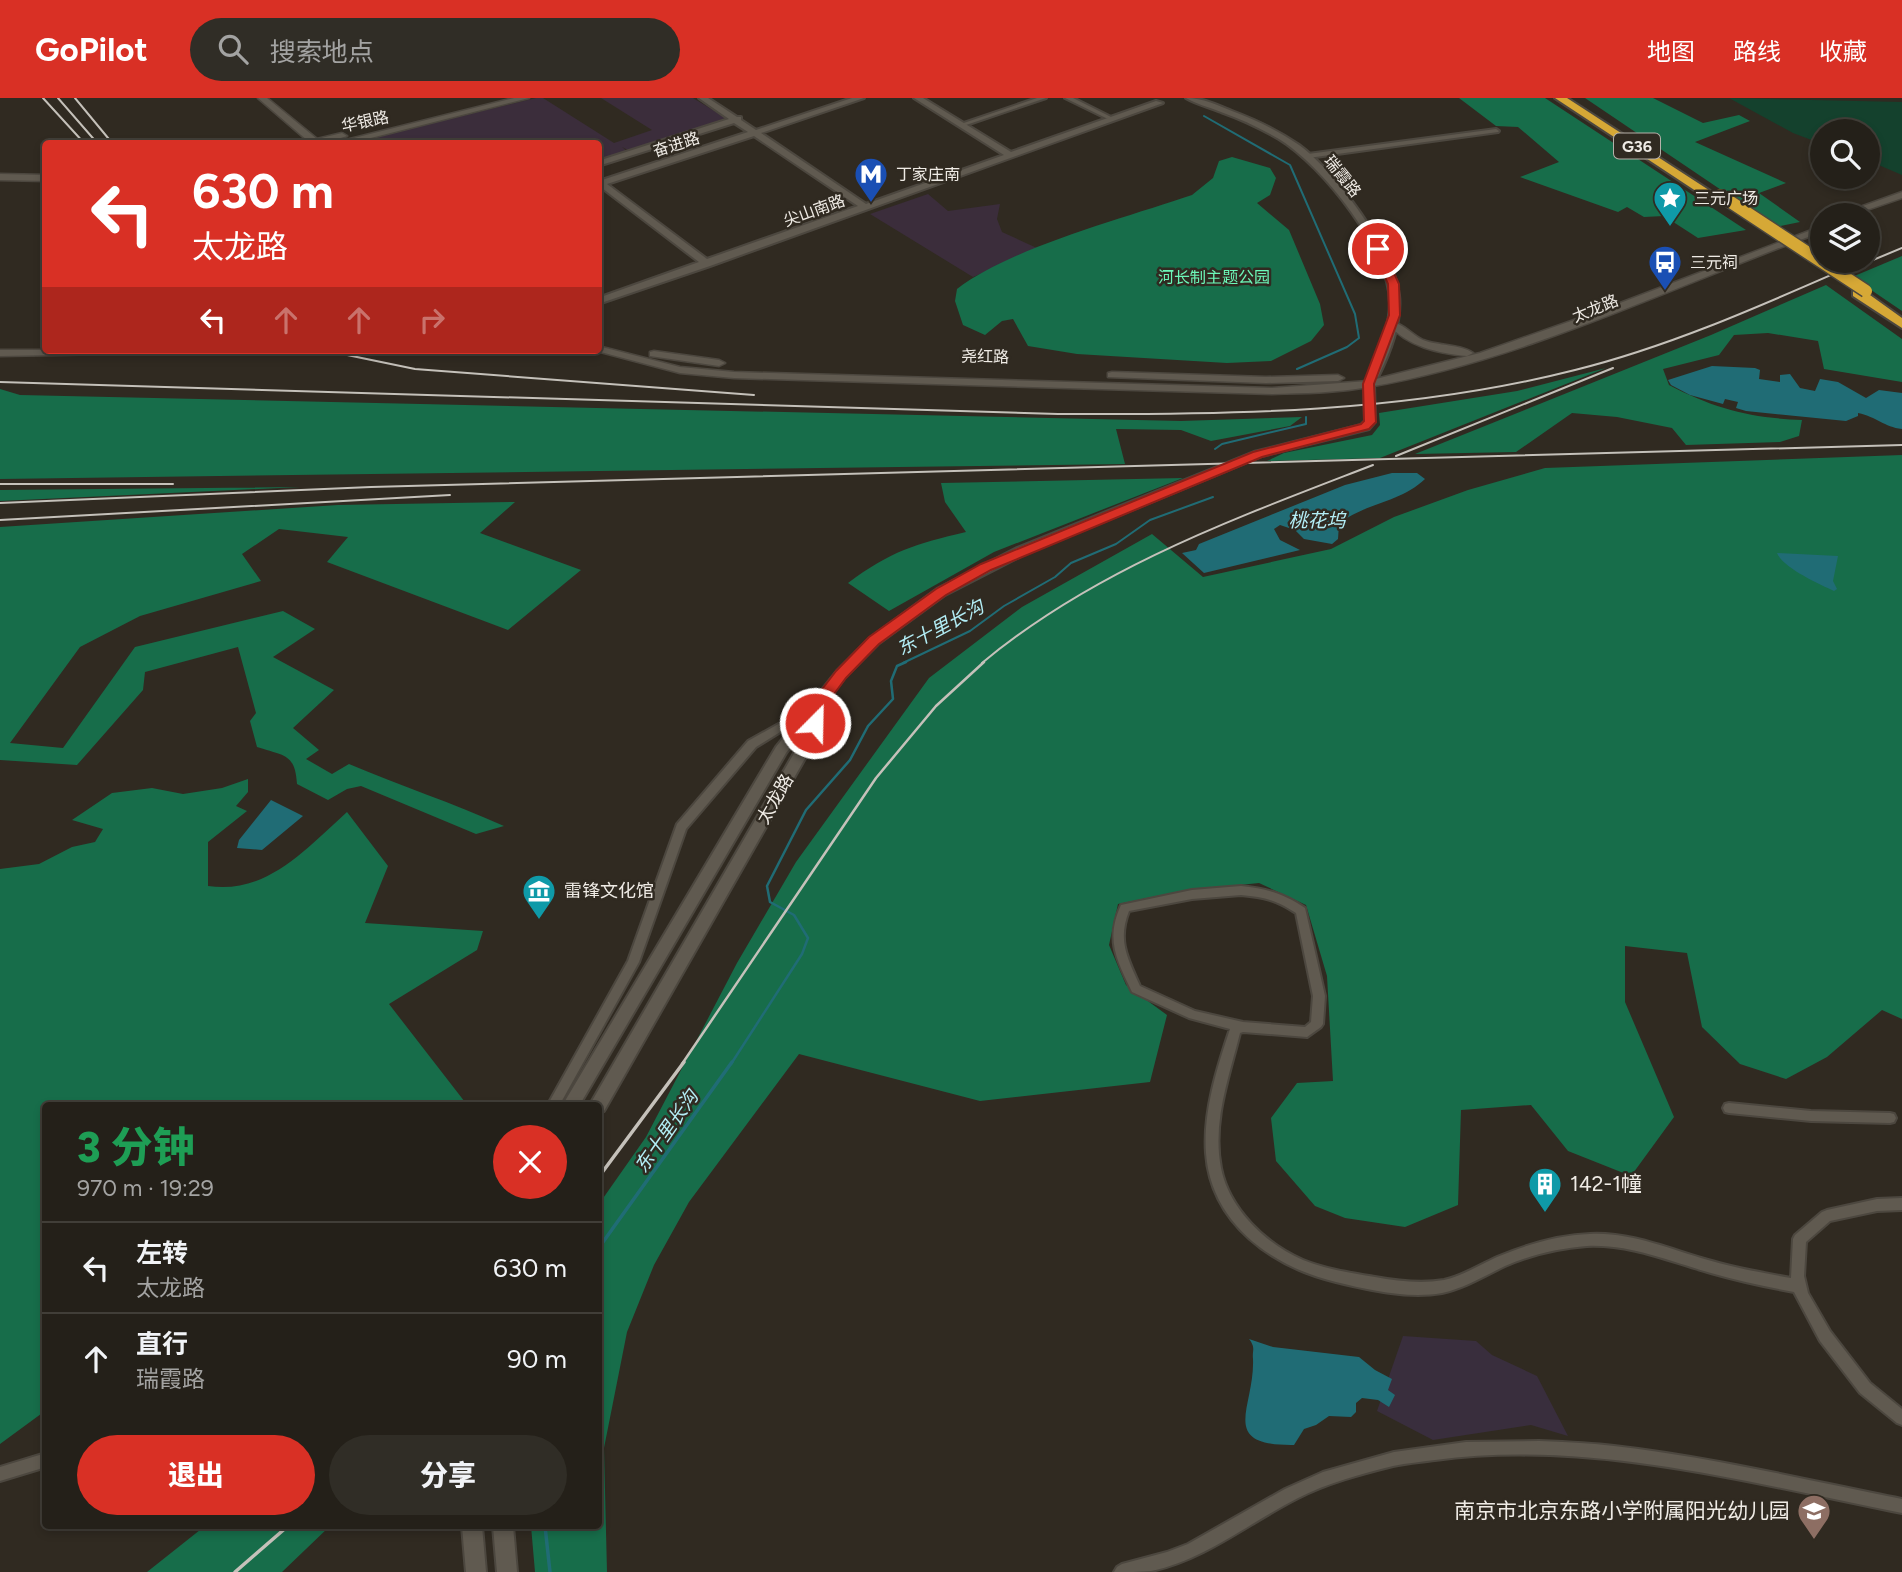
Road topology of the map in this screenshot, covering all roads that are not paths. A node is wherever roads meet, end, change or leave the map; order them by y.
1 (262, 98) edge
2 (275, 98) edge
3 (498, 98) edge
4 (525, 98) edge
5 (703, 98) edge
6 (860, 98) edge
7 (918, 98) edge
8 (1044, 98) edge
9 (1068, 98) edge
10 (1190, 98) edge
11 (1560, 98) edge
12 (1570, 98) edge
13 (1159, 103) dead end
14 (738, 119) junction
15 (1112, 119) junction
16 (961, 125) junction
17 (1496, 131) dead end
18 (759, 133) junction
19 (316, 140) edge
20 (317, 140) edge
21 (332, 140) edge
22 (334, 140) edge
23 (1010, 155) junction
24 (1308, 156) junction
25 (602, 163) edge
26 (0, 179) edge
27 (42, 181) edge
28 (602, 181) edge
29 (602, 184) edge
30 (1902, 195) edge
31 (1716, 196) junction
32 (1902, 202) edge
33 (1878, 203) edge
34 (865, 207) junction
35 (1880, 209) edge
36 (1810, 226) edge
37 (1810, 233) edge
38 (707, 264) junction
39 (1862, 292) junction
40 (602, 300) edge
41 (1902, 316) edge
42 (1393, 324) junction
43 (1902, 324) edge
44 (602, 339) edge
45 (42, 343) edge
46 (2, 348) edge
47 (42, 349) edge
48 (602, 350) edge
49 (1466, 353) junction
50 (1371, 379) junction
51 (818, 704) junction
52 (1243, 1027) junction
53 (555, 1102) edge
54 (572, 1102) edge
55 (600, 1102) edge
56 (1729, 1108) dead end
57 (1890, 1118) dead end
58 (1902, 1204) edge
59 (1799, 1286) junction
60 (1902, 1418) edge
61 (42, 1461) edge
62 (0, 1474) edge
63 (1902, 1506) edge
64 (472, 1529) edge
65 (503, 1529) edge
66 (476, 1572) edge
67 (507, 1572) edge
68 (1122, 1572) edge

1 - 19 main road
2 - 20 main road
3 - 21 main road, 华银路
4 - 22 main road, 华银路
5 - 14 street
6 - 18 street, 奋进路
7 - 16 street
8 - 16 street
9 - 15 street
10 - 24 street, 瑞霞路
11 - 31 highway, G36
12 - 31 highway, G36
13 - 15 street, 尖山南路
14 - 18 street
14 - 25 street
15 - 23 street, 尖山南路
16 - 23 street
17 - 24 street
18 - 28 street, 奋进路
18 - 34 street
23 - 34 street, 尖山南路
24 - 42 street, 瑞霞路
26 - 27 main road
29 - 38 street
30 - 33 main road
31 - 39 highway, G36
32 - 35 main road
34 - 38 street, 尖山南路
36 - 49 main road, 太龙路
37 - 50 main road, 太龙路
38 - 40 street, 尖山南路
39 - 41 highway, G36
39 - 43 highway, G36
42 - 49 main road
42 - 50 street, 瑞霞路
44 - 50 main road, 尧红路
45 - 46 main road
46 - 47 main road
48 - 50 main road, 尧红路
49 - 50 main road, 太龙路
50 - 51 street, 太龙路
51 - 53 street
51 - 54 street
51 - 55 street, 太龙路
52 - 52 street
52 - 59 street
56 - 57 street
58 - 59 street
59 - 60 street
61 - 62 street
63 - 68 street
64 - 66 street
65 - 67 street

